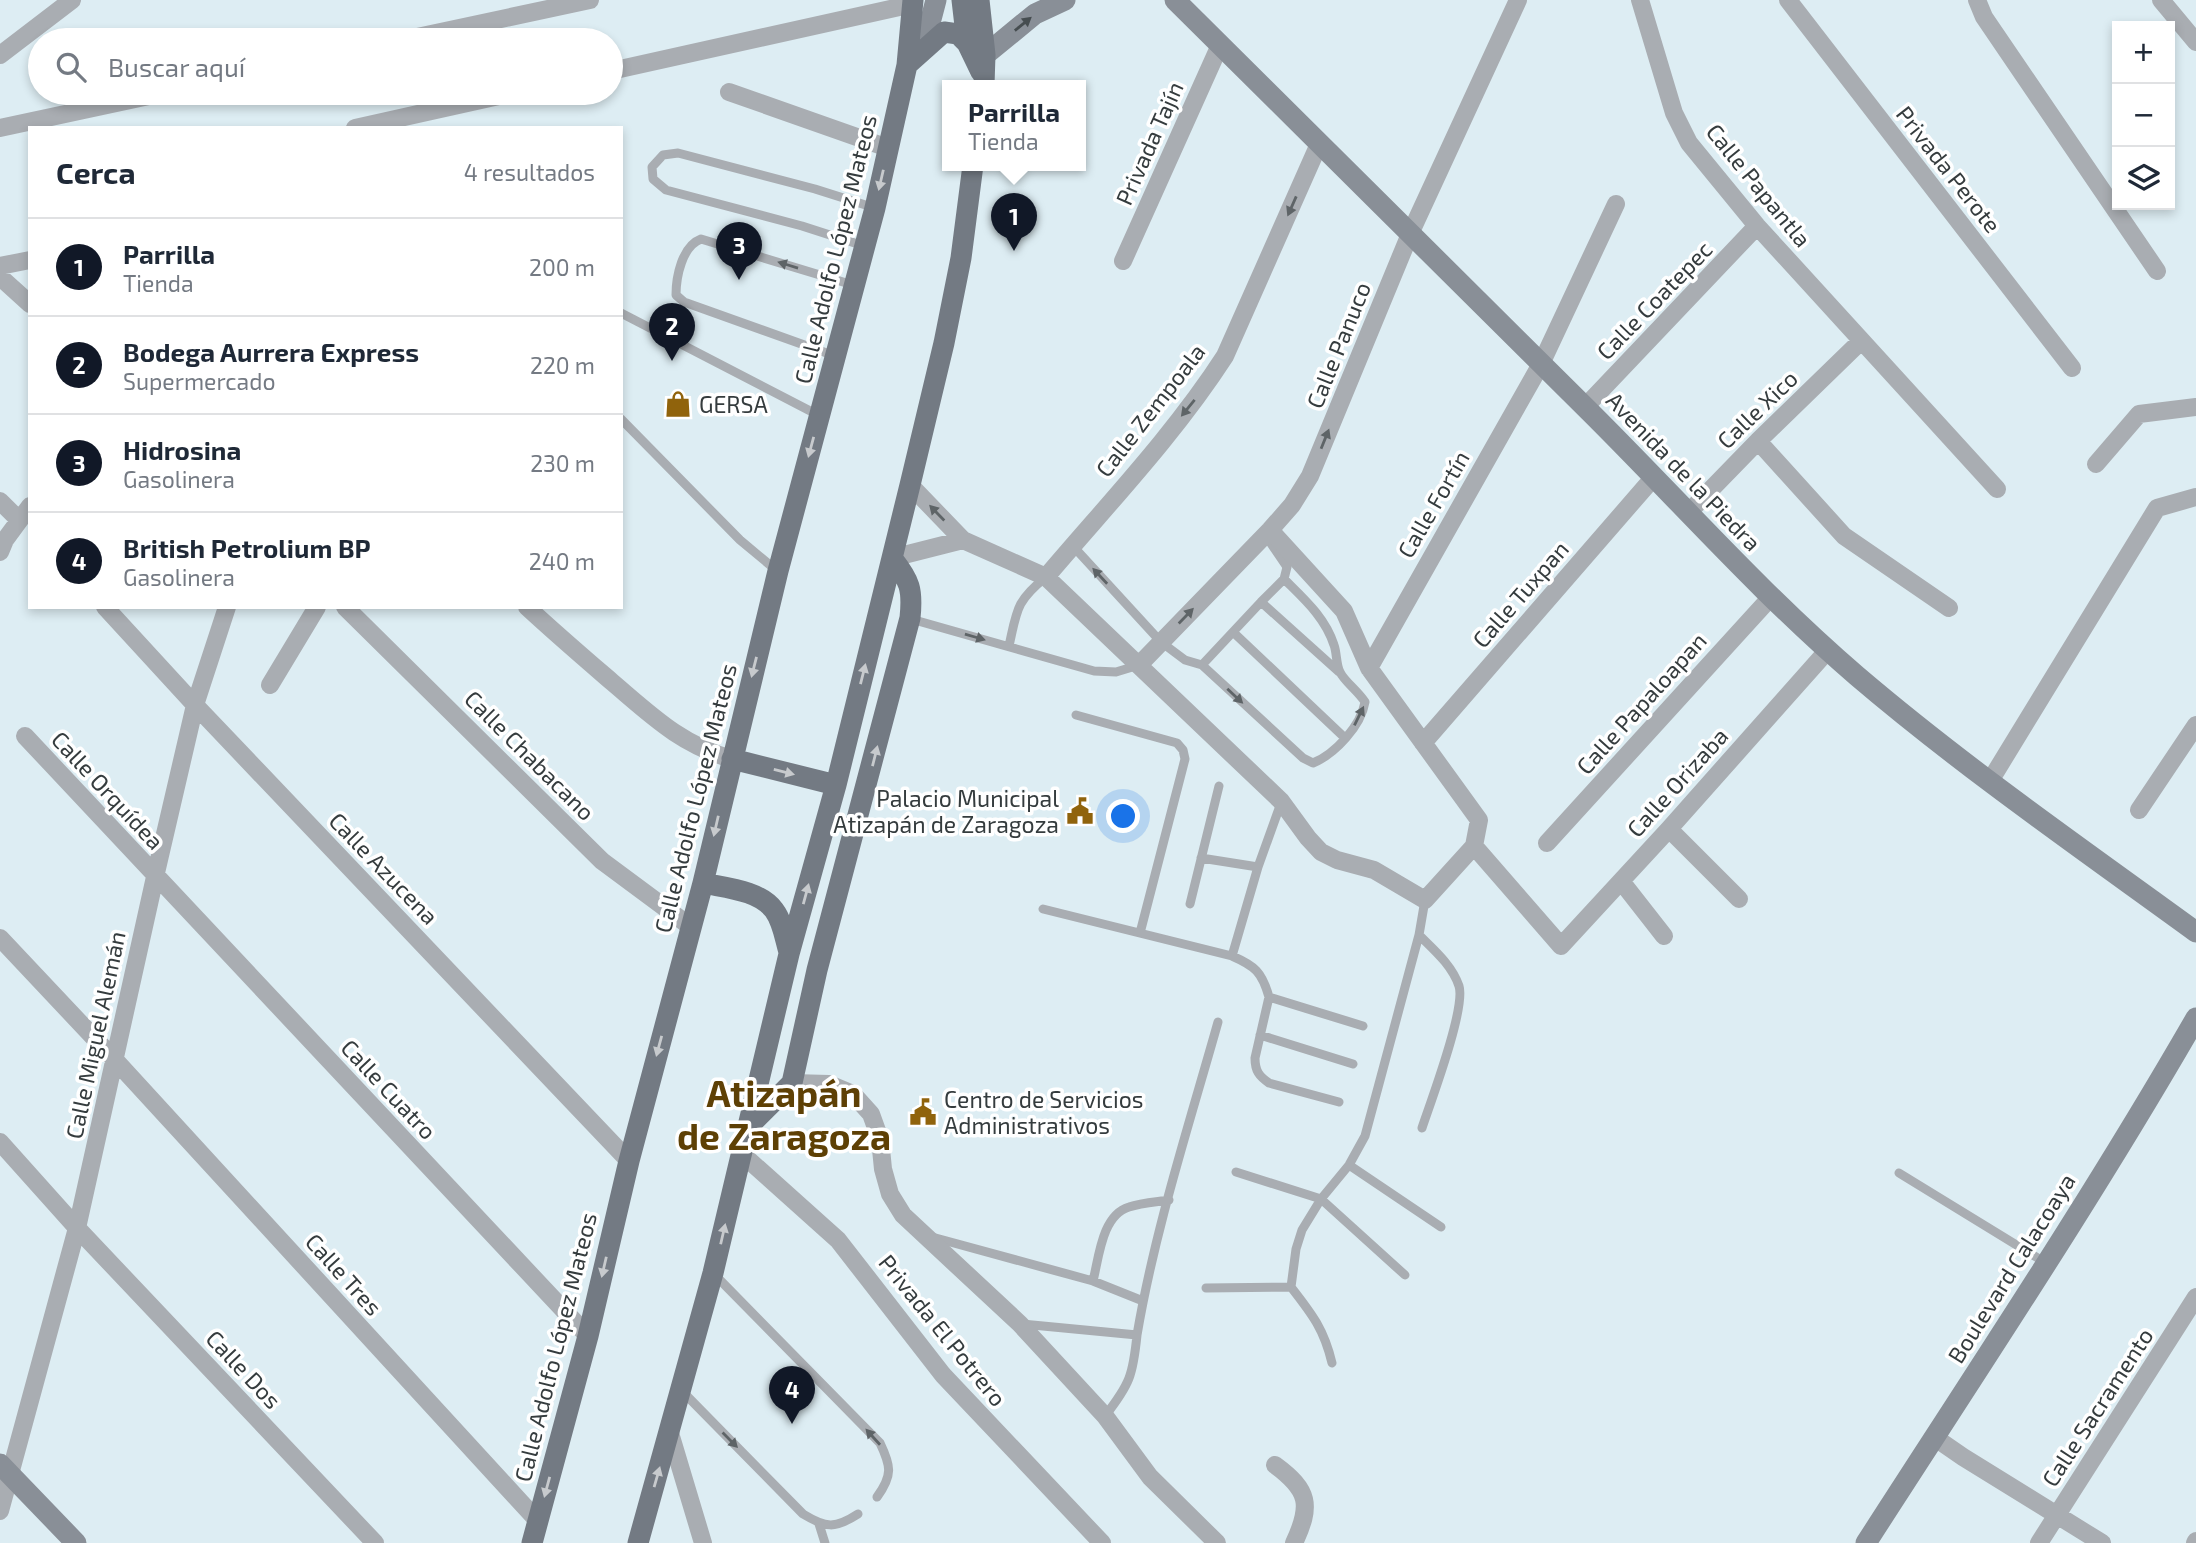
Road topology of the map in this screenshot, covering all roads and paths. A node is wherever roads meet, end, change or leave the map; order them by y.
1 (72, 0) edge
2 (590, 0) edge
3 (936, 0) edge
4 (962, 0) edge
5 (979, 0) edge
6 (1065, 0) edge
7 (1175, 0) edge
8 (1518, 0) edge
9 (1640, 0) edge
10 (1788, 0) edge
11 (1977, 0) edge
12 (2161, 0) edge
13 (913, 2) edge
14 (508, 8) edge
15 (35, 28) edge
16 (442, 28) edge
17 (28, 34) edge
18 (2196, 43) edge
19 (1220, 45) junction
20 (976, 49) junction
21 (0, 55) edge
22 (907, 65) junction
23 (623, 68) edge
24 (983, 80) edge
25 (729, 92) dead end
26 (107, 105) edge
27 (458, 105) edge
28 (364, 126) edge
29 (0, 128) edge
30 (1319, 144) junction
31 (888, 148) junction
32 (972, 171) edge
33 (1616, 204) dead end
34 (875, 208) junction
35 (1757, 226) junction
36 (1410, 234) junction
37 (864, 246) junction
38 (28, 260) edge
39 (1123, 261) dead end
40 (0, 267) edge
41 (2157, 271) dead end
42 (0, 277) edge
43 (853, 285) junction
44 (28, 302) edge
45 (623, 314) edge
46 (1861, 341) junction
47 (835, 356) junction
48 (1541, 364) junction
49 (2072, 368) dead end
50 (1586, 407) junction
51 (2196, 407) edge
52 (820, 416) junction
53 (623, 421) edge
54 (1758, 440) junction
55 (2096, 464) dead end
56 (1654, 477) junction
57 (910, 485) junction
58 (1997, 489) dead end
59 (2196, 497) edge
60 (0, 501) edge
61 (24, 513) edge
62 (1688, 513) junction
63 (1268, 532) junction
64 (963, 540) junction
65 (1072, 545) junction
66 (0, 552) edge
67 (892, 558) junction
68 (778, 571) junction
69 (1046, 577) junction
70 (1284, 579) junction
71 (1771, 597) junction
72 (1261, 602) junction
73 (1949, 608) dead end
74 (107, 609) edge
75 (226, 609) edge
76 (316, 609) edge
77 (347, 609) edge
78 (529, 609) edge
79 (909, 618) junction
80 (1233, 632) junction
81 (1161, 642) junction
82 (1009, 646) junction
83 (1828, 650) junction
84 (1139, 665) junction
85 (1202, 665) junction
86 (1369, 668) junction
87 (1339, 672) junction
88 (270, 685) dead end
89 (195, 705) junction
90 (1076, 715) dead end
91 (2196, 725) edge
92 (24, 736) dead end
93 (1345, 738) junction
94 (1423, 743) junction
95 (732, 759) junction
96 (1990, 782) junction
97 (836, 785) junction
98 (1219, 786) dead end
99 (1281, 801) junction
100 (2139, 810) dead end
101 (1669, 829) junction
102 (1547, 843) dead end
103 (1474, 846) junction
104 (1201, 858) junction
105 (1258, 867) junction
106 (155, 877) junction
107 (1621, 881) junction
108 (703, 883) junction
109 (1739, 899) dead end
110 (1425, 900) junction
111 (1190, 904) dead end
112 (1043, 909) dead end
113 (691, 927) junction
114 (2196, 932) edge
115 (1140, 933) junction
116 (1419, 935) junction
117 (1664, 936) dead end
118 (0, 938) edge
119 (789, 954) junction
120 (1232, 956) junction
121 (817, 970) junction
122 (1269, 997) junction
123 (2196, 1018) edge
124 (1218, 1022) dead end
125 (1363, 1026) dead end
126 (1260, 1035) junction
127 (769, 1038) junction
128 (115, 1060) junction
129 (1353, 1064) dead end
130 (792, 1083) junction
131 (1339, 1102) dead end
132 (750, 1125) junction
133 (1422, 1128) dead end
134 (0, 1142) edge
135 (742, 1154) junction
136 (629, 1161) junction
137 (1349, 1165) junction
138 (1236, 1172) dead end
139 (1899, 1173) dead end
140 (1321, 1199) junction
141 (1168, 1200) junction
142 (1441, 1227) dead end
143 (77, 1228) junction
144 (923, 1235) junction
145 (2046, 1263) junction
146 (713, 1273) junction
147 (1405, 1275) dead end
148 (1093, 1281) junction
149 (1290, 1287) junction
150 (1206, 1288) dead end
151 (2196, 1297) edge
152 (1143, 1301) junction
153 (1020, 1324) junction
154 (1137, 1335) junction
155 (589, 1336) junction
156 (1332, 1363) dead end
157 (681, 1391) junction
158 (1105, 1416) junction
159 (670, 1433) junction
160 (1934, 1437) junction
161 (1275, 1465) dead end
162 (3, 1480) edge
163 (877, 1497) dead end
164 (0, 1511) edge
165 (858, 1514) dead end
166 (2057, 1515) junction
167 (537, 1521) junction
168 (819, 1524) junction
169 (76, 1543) edge
170 (375, 1543) edge
171 (532, 1543) edge
172 (638, 1543) edge
173 (703, 1543) edge
174 (825, 1543) edge
175 (1102, 1543) edge
176 (1217, 1543) edge
177 (1294, 1543) edge
178 (1866, 1543) edge
179 (2039, 1543) edge
180 (2102, 1543) edge

1 - 15 street
2 - 14 street
3 - 22 street
4 - 20 main road
5 - 20 main road
20 -> 6 street
7 - 19 street, Avenida de la Piedra
8 - 36 street, Calle Panuco
9 - 35 street, Calle Papantla
10 - 49 street, Privada Perote
11 - 41 street
12 - 18 street
13 - 22 main road, Calle Adolfo López Mateos
13 - 23 street
14 - 16 street
17 - 21 street
19 - 30 street, Avenida de la Piedra
19 - 39 street, Privada Tajín
20 - 22 main road
20 - 24 main road
22 - 31 main road, Calle Adolfo López Mateos
25 - 31 street
26 - 29 street
27 - 28 street
30 - 36 street, Avenida de la Piedra
30 -> 65 street, Calle Zempoala
31 -> 34 main road, Calle Adolfo López Mateos
32 - 57 main road
33 - 48 street, Calle Fortín
34 - 37 main road, Calle Adolfo López Mateos
34 - 37 lane
35 - 46 street, Calle Papantla
35 - 50 street, Calle Coatepec
36 - 48 street, Avenida de la Piedra
63 -> 36 street, Calle Panuco
37 - 43 main road, Calle Adolfo López Mateos
38 - 40 street
42 - 44 street
43 - 47 main road, Calle Adolfo López Mateos
43 -> 47 lane
45 - 52 lane
46 - 54 street, Calle Xico
46 - 58 street, Calle Papantla
47 - 52 main road, Calle Adolfo López Mateos
48 - 50 street, Avenida de la Piedra
48 - 86 street, Calle Fortín
50 - 56 street, Avenida de la Piedra
51 - 55 street
52 -> 68 main road, Calle Adolfo López Mateos
53 - 68 lane
54 - 62 street, Calle Xico
54 - 73 street
56 - 62 street, Avenida de la Piedra
56 - 94 street, Calle Tuxpan
64 -> 57 street
57 - 67 main road
59 - 96 street
60 - 61 street
61 - 66 street
62 - 71 street, Avenida de la Piedra
63 - 70 lane
81 -> 63 street, Calle Panuco
63 - 86 street
64 - 67 street
64 - 69 street
65 - 69 street, Calle Zempoala
81 -> 65 lane
67 - 79 main road
97 -> 67 main road
68 -> 95 main road, Calle Adolfo López Mateos
69 - 82 lane
69 - 84 street
70 - 72 lane
70 - 87 lane
71 - 83 street, Avenida de la Piedra
71 - 102 street, Calle Papaloapan
72 - 80 lane
72 - 87 lane
74 - 89 street, Calle Azucena
75 - 89 street, Calle Miguel Alemán
76 - 88 street
77 - 113 street, Calle Chabacano
78 - 95 street
79 -> 82 lane
121 -> 79 main road
80 - 85 lane
80 - 93 lane
81 - 84 street, Calle Panuco
81 - 85 lane
82 - 84 lane
83 - 96 street, Avenida de la Piedra
83 - 101 street, Calle Orizaba
84 - 99 street
85 -> 93 lane
86 - 94 street
93 -> 87 lane
89 - 106 street, Calle Miguel Alemán
89 - 136 street, Calle Azucena
90 - 115 lane
91 - 100 street
92 - 106 street, Calle Orquídea
94 - 103 street
95 -> 97 main road
95 -> 108 main road, Calle Adolfo López Mateos
96 - 114 street, Avenida de la Piedra
119 -> 97 main road
98 - 104 lane
99 - 105 lane
99 - 110 street
101 - 107 street, Calle Orizaba
101 - 109 street
103 - 107 street, Calle Orizaba
103 - 110 street
104 - 105 lane
104 - 111 lane
105 - 120 lane
106 - 128 street, Calle Miguel Alemán
106 - 155 street, Calle Cuatro
107 - 117 street
108 - 113 main road, Calle Adolfo López Mateos
108 - 119 main road
110 - 116 lane
112 - 115 lane
113 -> 136 main road, Calle Adolfo López Mateos
115 - 120 lane
116 - 133 lane
116 - 137 lane
118 - 128 street, Calle Tres
119 - 127 main road
120 - 122 lane
121 - 127 main road
121 - 130 main road
122 - 125 lane
122 - 126 lane
123 - 145 street, Boulevard Calacoaya
124 - 141 lane
126 - 129 lane
126 - 131 lane
127 - 132 main road
128 - 143 street, Calle Miguel Alemán
128 - 167 street, Calle Tres
130 - 132 main road
130 - 144 street
132 - 135 main road
134 - 143 street, Calle Dos
146 -> 135 main road
135 - 175 street, Privada El Potrero
136 -> 155 main road, Calle Adolfo López Mateos
137 - 140 lane
137 - 142 lane
138 - 140 lane
139 - 145 lane
140 - 147 lane
140 - 149 lane
141 - 148 lane
141 - 152 lane
143 - 162 street, Calle Miguel Alemán
143 - 170 street, Calle Dos
144 - 148 lane
144 - 153 street
145 - 160 street, Boulevard Calacoaya
146 - 157 main road
163 -> 146 lane
148 - 152 lane
149 - 150 lane
149 - 156 lane
151 - 166 street, Calle Sacramento
152 - 154 lane
153 - 154 lane
153 - 158 street
154 - 158 lane
155 -> 167 main road, Calle Adolfo López Mateos
157 - 159 main road
157 -> 168 lane
158 - 176 street
172 -> 159 main road
159 - 173 street
160 - 166 street
160 - 178 street, Boulevard Calacoaya
161 - 177 street
162 - 164 street, Calle Miguel Alemán
162 - 169 street
165 - 168 lane
166 - 179 street, Calle Sacramento
166 - 180 street
167 - 171 main road, Calle Adolfo López Mateos
168 - 174 lane

